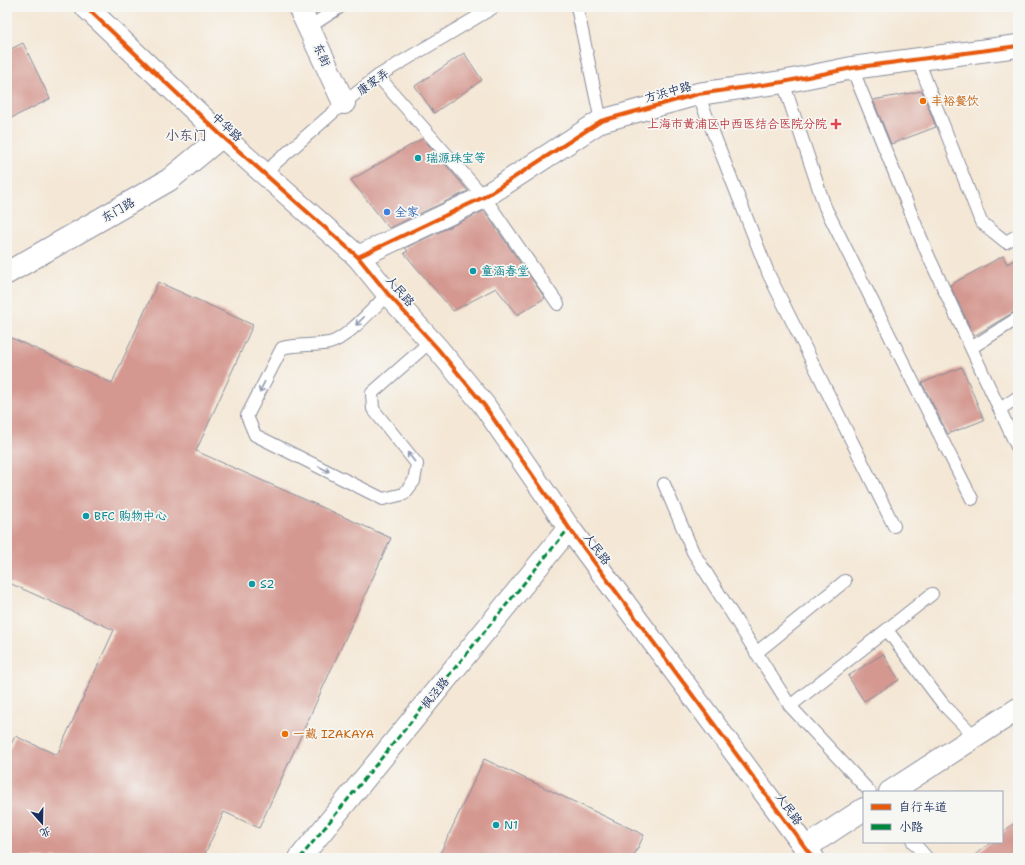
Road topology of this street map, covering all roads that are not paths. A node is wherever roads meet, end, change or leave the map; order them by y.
1 (299, 7) edge
2 (340, 7) edge
3 (577, 7) edge
4 (491, 8) edge
5 (95, 9) edge
6 (309, 27) junction
7 (1018, 46) edge
8 (918, 60) junction
9 (852, 68) junction
10 (378, 76) junction
11 (783, 82) junction
12 (698, 94) junction
13 (344, 103) junction
14 (601, 121) junction
15 (222, 136) junction
16 (264, 173) junction
17 (484, 197) junction
18 (1018, 234) edge
19 (358, 257) junction
20 (7, 273) edge
21 (388, 294) junction
22 (558, 304) dead end
23 (1018, 318) edge
24 (431, 341) junction
25 (971, 348) junction
26 (1018, 397) edge
27 (1000, 409) junction
28 (1018, 449) edge
29 (664, 484) dead end
30 (972, 499) dead end
31 (894, 526) dead end
32 (569, 528) junction
33 (845, 581) dead end
34 (932, 594) dead end
35 (887, 630) junction
36 (756, 653) junction
37 (790, 706) junction
38 (1018, 709) edge
39 (975, 737) junction
40 (869, 791) edge
41 (892, 791) edge
42 (863, 810) edge
43 (914, 843) edge
44 (809, 853) edge
45 (300, 858) edge
46 (927, 858) edge

1 - 6 street, 东街
2 - 6 lane
3 - 14 lane
4 - 10 lane, 康家弄
5 - 15 street, 中华路
6 - 13 street, 东街
7 - 8 street, 方浜中路
8 - 9 street, 方浜中路
8 - 18 lane
9 - 11 street, 方浜中路
9 - 25 lane
10 - 13 lane, 康家弄
10 - 17 lane
11 - 12 street, 方浜中路
11 - 30 lane
12 - 14 street, 方浜中路
12 - 31 lane
13 - 16 lane, 康家弄
14 - 17 street, 方浜中路
15 - 16 street, 中华路
15 - 20 street, 东门路
16 - 19 street, 中华路
17 - 19 street, 方浜中路
17 - 22 lane
19 - 21 street, 人民路
21 - 24 street, 人民路
21 -> 24 lane
23 - 25 lane
24 - 32 street, 人民路
25 - 27 lane
26 - 27 lane
27 - 28 lane
29 - 36 lane
32 - 44 street, 人民路
32 - 45 street, 枫泾路
33 - 36 lane
34 - 35 lane
35 - 37 lane
35 - 39 lane
36 - 37 lane
37 - 40 lane
38 - 39 street
39 - 41 street
42 - 44 street
43 - 46 lane

